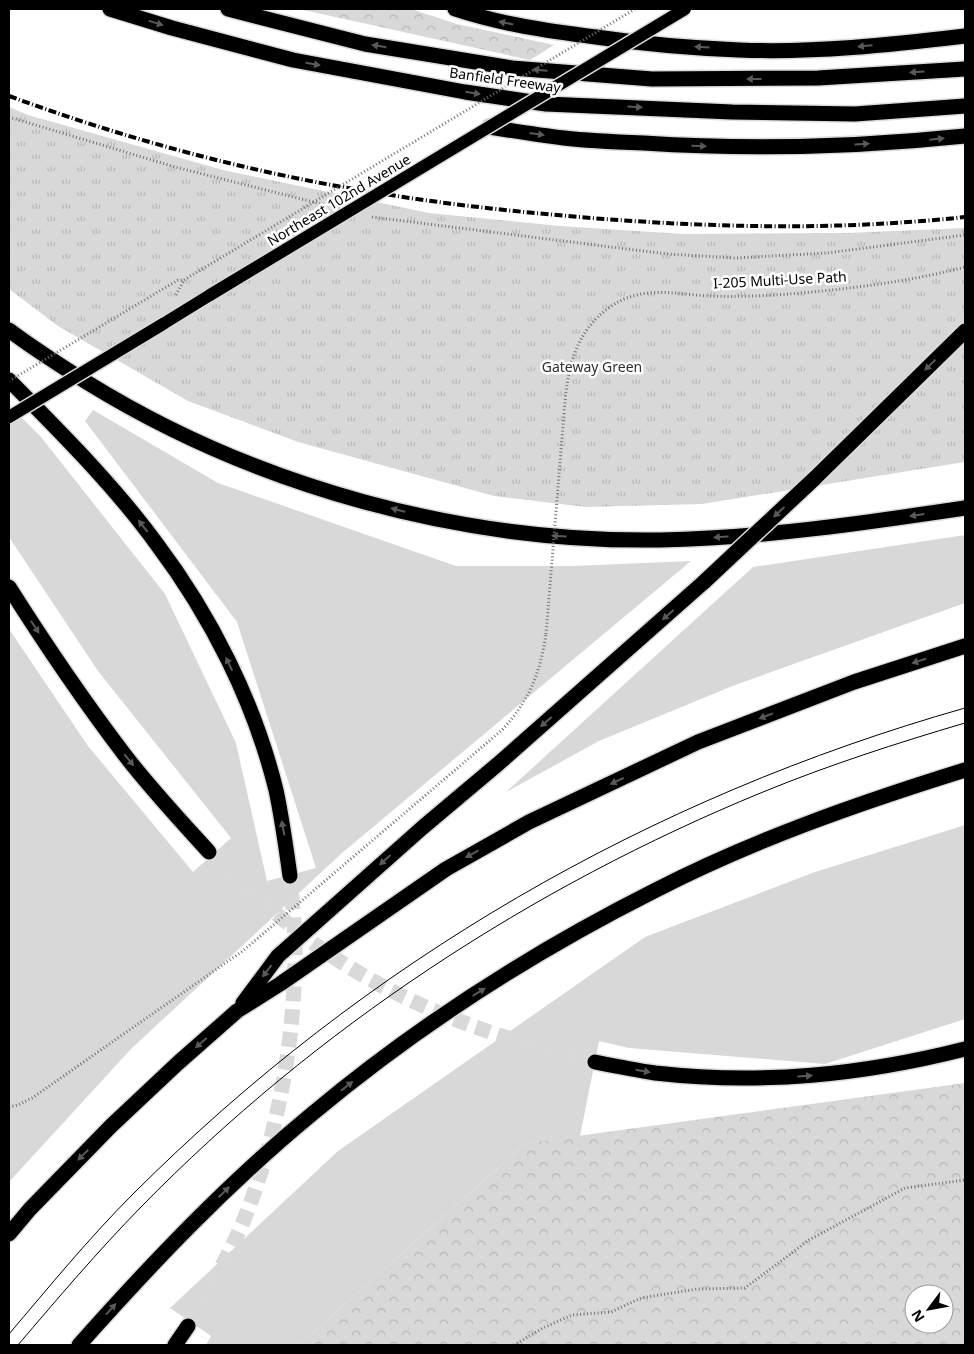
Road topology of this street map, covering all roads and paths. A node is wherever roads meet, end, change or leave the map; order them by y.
1 (110, 9) edge
2 (228, 9) edge
3 (455, 9) edge
4 (635, 9) edge
5 (685, 9) edge
6 (965, 36) edge
7 (965, 69) edge
8 (965, 106) edge
9 (9, 117) edge
10 (489, 127) junction
11 (965, 136) edge
12 (330, 207) dead end
13 (368, 216) dead end
14 (965, 235) edge
15 (965, 267) edge
16 (9, 330) edge
17 (965, 331) edge
18 (9, 381) edge
19 (9, 417) edge
20 (965, 508) edge
21 (9, 586) edge
22 (546, 634) dead end
23 (965, 646) edge
24 (965, 770) edge
25 (209, 852) tunnel mouth
26 (290, 876) tunnel mouth
27 (237, 1011) junction
28 (965, 1049) edge
29 (595, 1062) tunnel mouth
30 (965, 1180) edge
31 (9, 1234) edge
32 (188, 1326) tunnel mouth
33 (79, 1345) edge
34 (175, 1345) edge
35 (514, 1345) edge

1 -> 8 highway, Banfield Freeway
7 -> 2 highway, Banfield Freeway
6 -> 3 highway
4 - 18 path, Northeast 102nd Avenue, bridge
5 - 10 main road, Northeast 102nd Avenue, bridge
9 - 12 path
10 -> 11 highway
10 - 19 main road, Northeast 102nd Avenue, bridge
13 - 14 path
15 - 22 path, I-205 Multi-Use Path, bridge
20 -> 16 highway
17 -> 27 highway, bridge
26 -> 18 highway
21 -> 25 highway
23 -> 27 highway
33 -> 24 highway
27 -> 31 highway
29 -> 28 highway
30 - 35 path
32 - 34 highway

